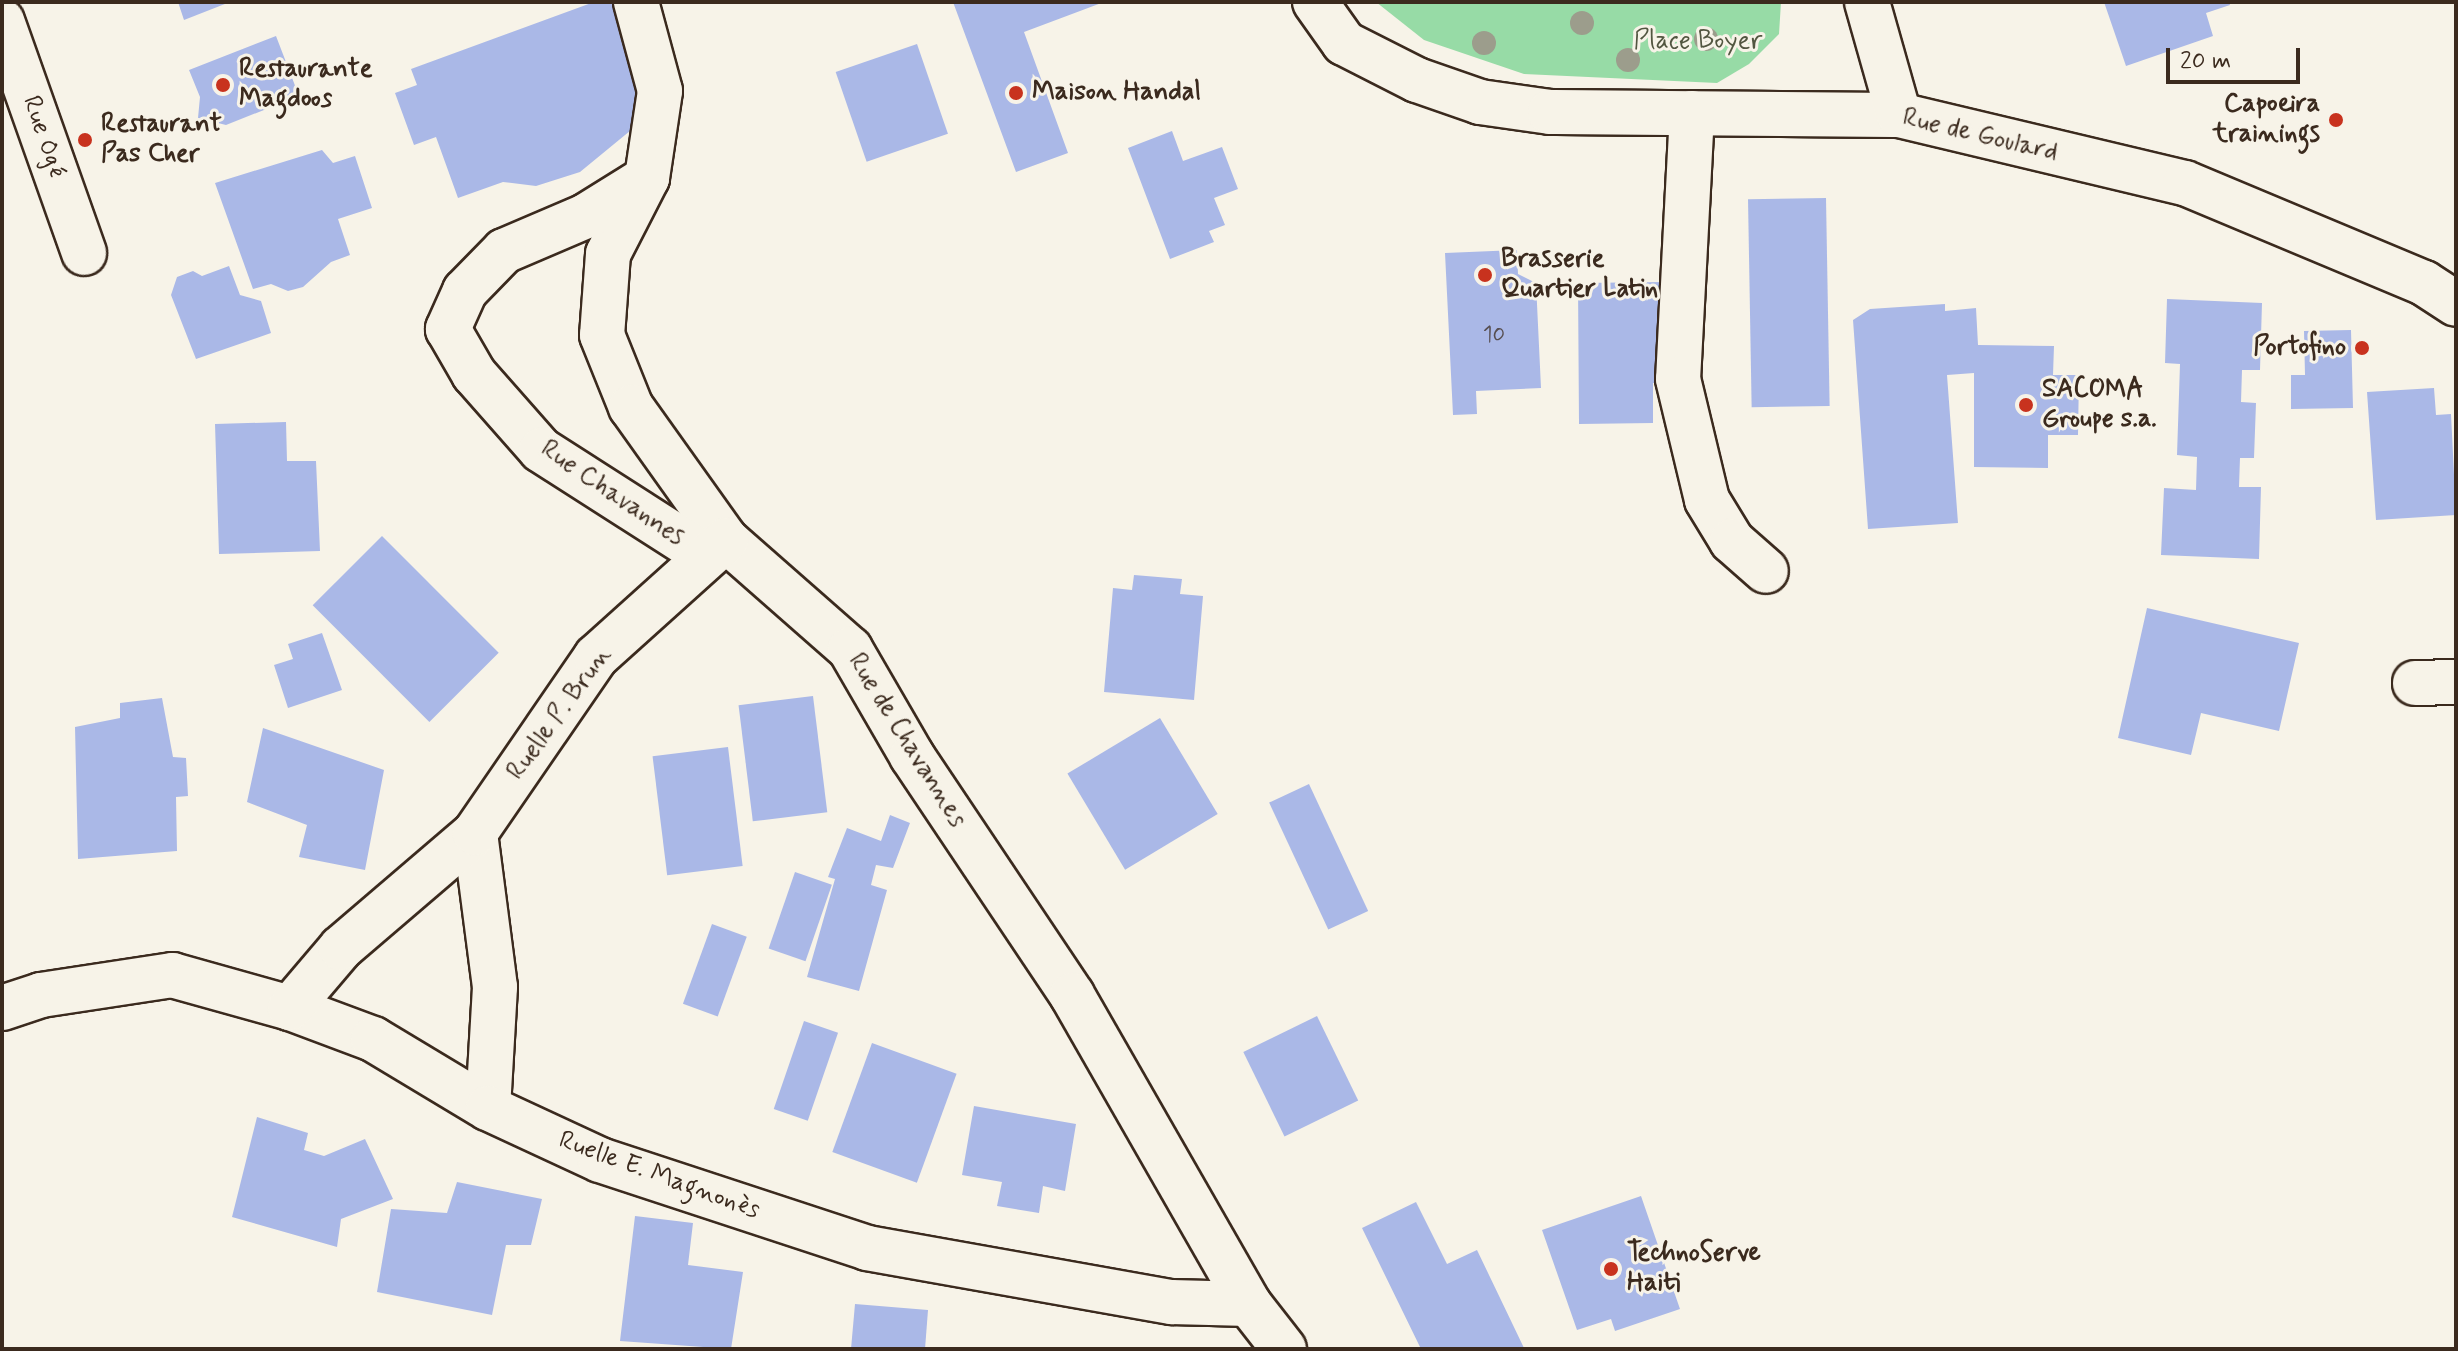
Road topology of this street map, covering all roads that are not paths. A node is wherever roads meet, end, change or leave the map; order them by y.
1 (636, 2) edge
2 (1315, 2) edge
3 (1867, 2) edge
4 (2, 21) edge
5 (1692, 113) junction
6 (1899, 115) junction
7 (647, 178) junction
8 (84, 253) dead end
9 (2456, 304) edge
10 (715, 547) junction
11 (1766, 571) dead end
12 (475, 833) junction
13 (2, 1008) edge
14 (290, 1008) junction
15 (488, 1108) junction
16 (1249, 1304) junction
17 (1284, 1349) edge

1 - 7 street, Rue de Chavannes
2 - 5 street, Rue de Goulard
3 - 6 street
4 - 8 street, Rue Ogé
5 - 6 street, Rue de Goulard
5 - 11 street
6 - 9 street, Rue de Goulard
7 - 10 street, Rue de Chavannes
7 - 10 street, Rue Chavannes
10 - 12 street, Ruelle P. Brun
10 - 16 street, Rue de Chavannes
12 - 14 street, Ruelle P. Brun
12 - 15 street
13 - 14 street, Ruelle E. Magnonès
14 - 15 street, Ruelle E. Magnonès
15 - 16 street, Ruelle E. Magnonès
16 - 17 street, Rue de Chavannes

